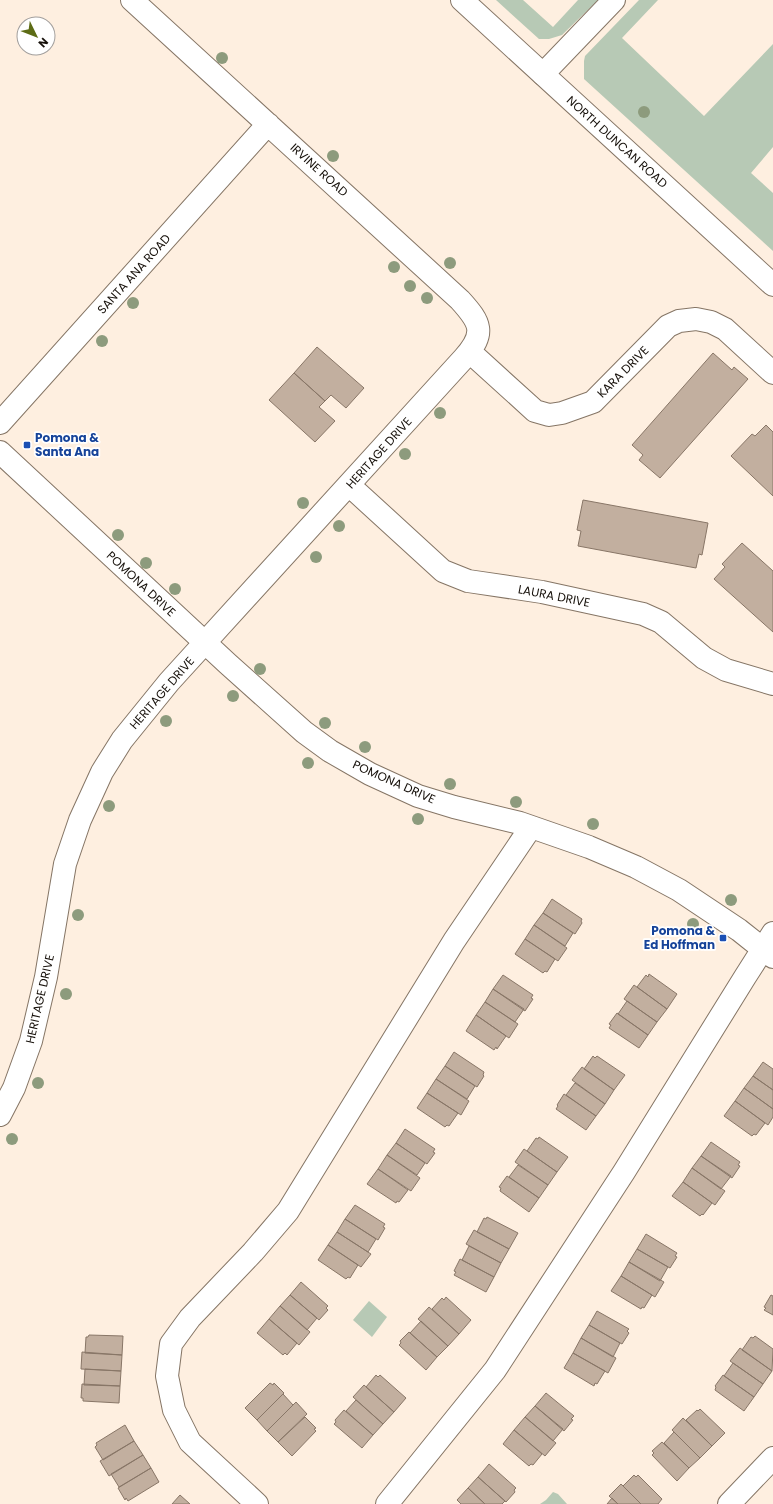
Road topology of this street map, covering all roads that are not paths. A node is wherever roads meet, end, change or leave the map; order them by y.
1 (132, 0) edge
2 (462, 0) edge
3 (614, 0) edge
4 (543, 74) junction
5 (268, 124) junction
6 (773, 285) edge
7 (470, 352) junction
8 (773, 373) edge
9 (0, 423) edge
10 (0, 452) edge
11 (349, 485) junction
12 (205, 643) junction
13 (773, 684) edge
14 (531, 827) junction
15 (770, 946) edge
16 (0, 1115) edge
17 (773, 1458) edge
18 (257, 1504) edge
19 (387, 1504) edge
20 (729, 1504) edge

1 - 5 street, IRVINE ROAD
2 - 4 street, NORTH DUNCAN ROAD
3 - 4 street
4 - 6 street, NORTH DUNCAN ROAD
5 - 7 street, IRVINE ROAD
5 - 9 street, SANTA ANA ROAD
7 - 8 street, KARA DRIVE
7 - 11 street, HERITAGE DRIVE
10 - 12 street, POMONA DRIVE
11 - 12 street, HERITAGE DRIVE
11 - 13 street, LAURA DRIVE
12 - 14 street, POMONA DRIVE
12 - 16 street, HERITAGE DRIVE
14 - 15 street, POMONA DRIVE
14 - 18 street
15 - 19 street
17 - 20 street

